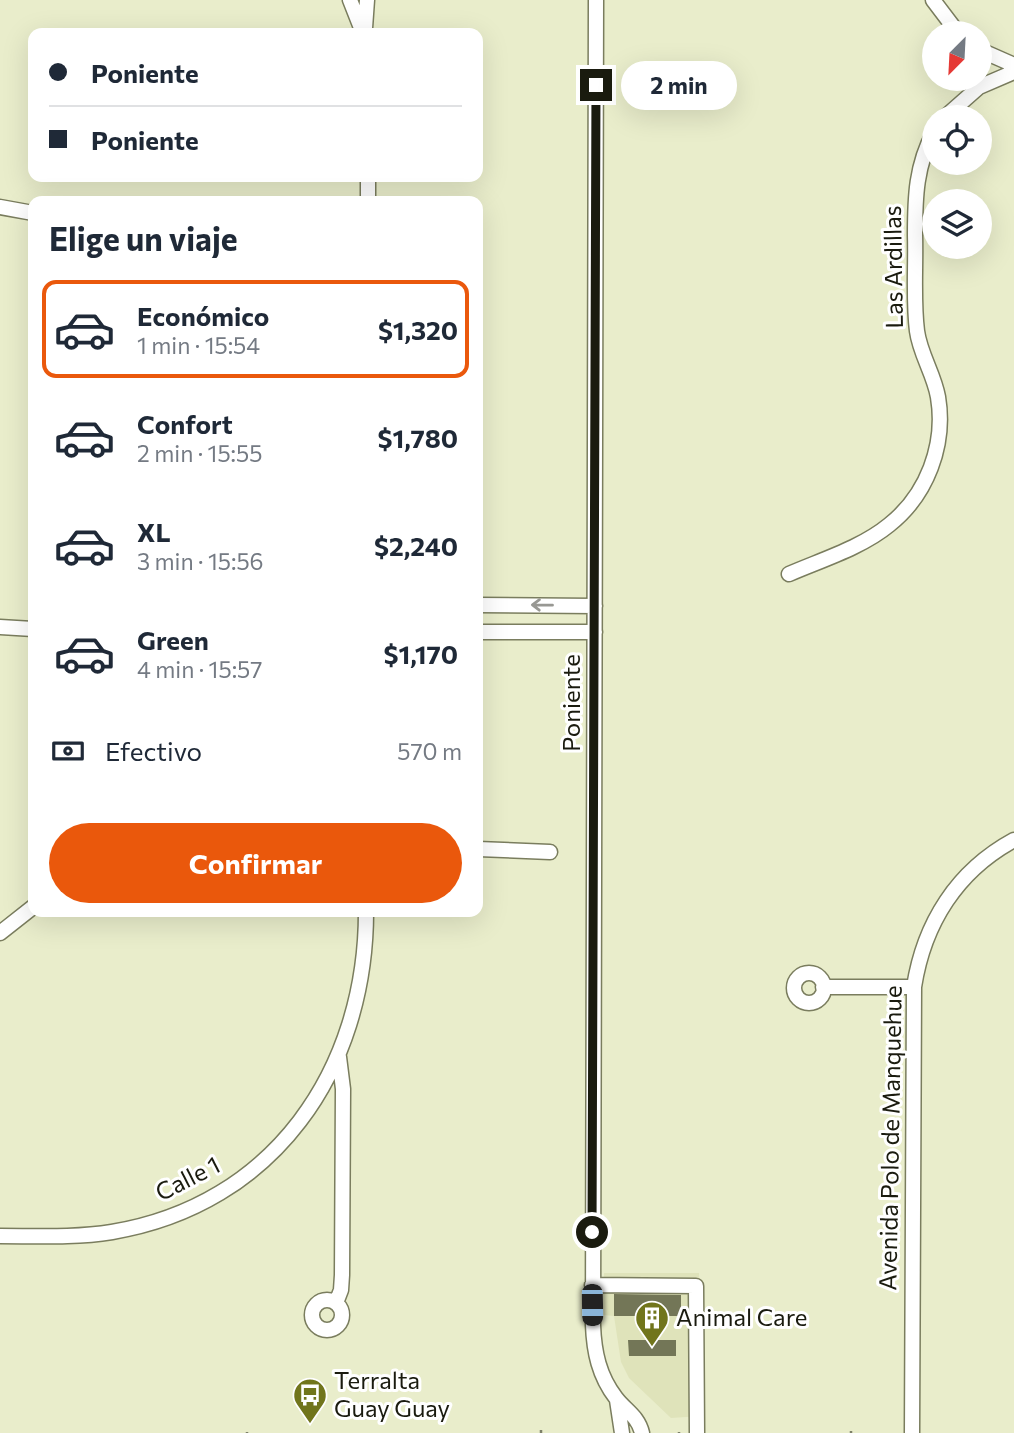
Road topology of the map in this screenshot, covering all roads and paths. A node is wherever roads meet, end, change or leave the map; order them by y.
1 (350, 0) edge
2 (367, 0) edge
3 (596, 0) edge
4 (933, 0) edge
5 (949, 21) edge
6 (362, 28) edge
7 (364, 28) edge
8 (992, 55) edge
9 (1014, 65) edge
10 (1014, 72) edge
11 (959, 105) edge
12 (922, 159) edge
13 (0, 207) edge
14 (28, 212) edge
15 (789, 574) dead end
16 (483, 604) edge
17 (595, 606) junction
18 (0, 627) edge
19 (28, 629) edge
20 (483, 632) edge
21 (595, 632) junction
22 (1014, 840) edge
23 (483, 849) edge
24 (550, 852) dead end
25 (28, 911) edge
26 (366, 917) edge
27 (0, 933) edge
28 (823, 987) dead end
29 (914, 987) junction
30 (339, 1057) junction
31 (0, 1236) edge
32 (592, 1285) junction
33 (336, 1303) dead end
34 (617, 1400) junction
35 (622, 1433) edge
36 (642, 1433) edge
37 (697, 1433) edge
38 (912, 1433) edge

1 - 6 street
2 - 7 street
3 - 17 street, Poniente
4 - 5 street
8 - 9 street
10 - 11 street
12 - 15 street, Las Ardillas
13 - 14 street
17 -> 16 street
17 - 21 street, Poniente
18 - 19 street
20 - 21 street
21 - 32 street, Poniente
22 - 29 street, Avenida Polo de Manquehue
23 - 24 street
25 - 27 street
26 - 30 street, Calle 1
28 - 29 street
29 - 38 street, Avenida Polo de Manquehue
30 - 31 street, Calle 1
30 - 33 street, Calle 1
32 - 34 street, Poniente
32 - 37 street
34 - 35 street, Poniente
34 - 36 street, Poniente

